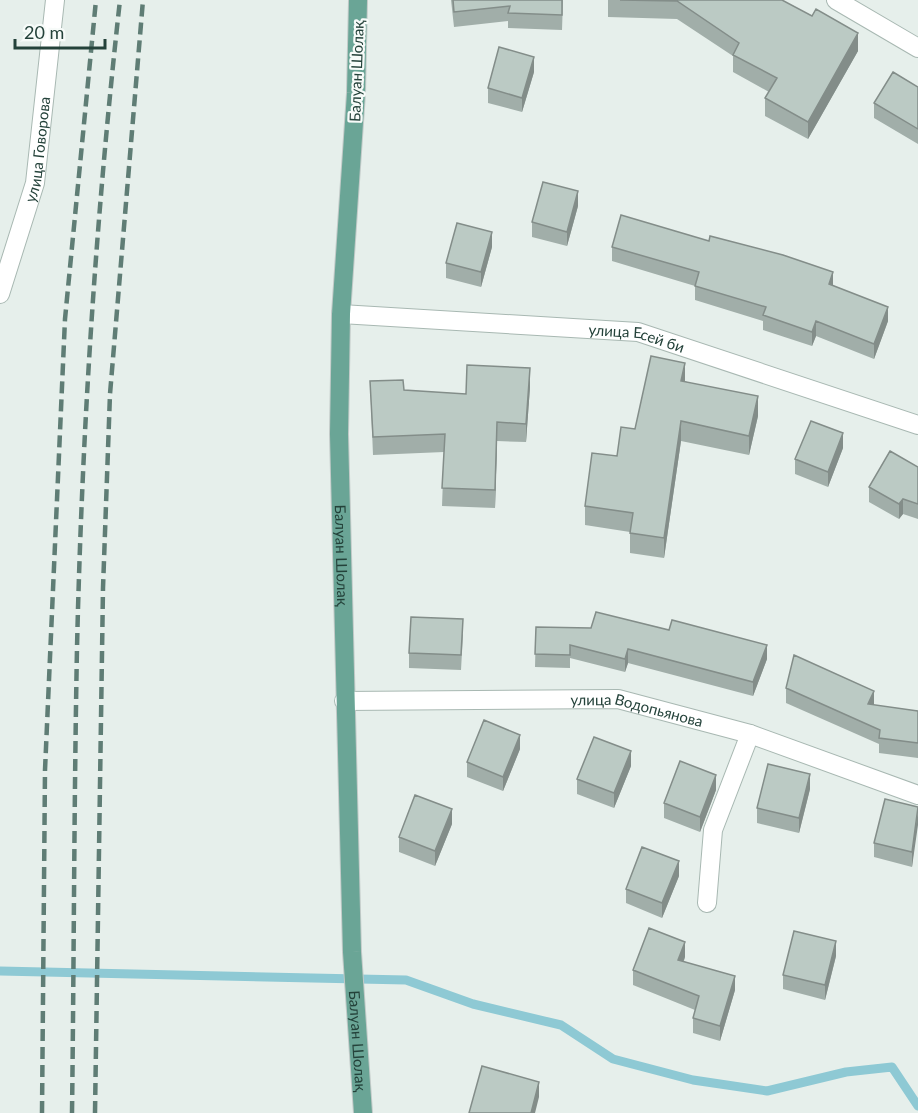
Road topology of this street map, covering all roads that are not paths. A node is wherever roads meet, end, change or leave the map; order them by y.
1 (55, 0) edge
2 (358, 0) edge
3 (836, 0) edge
4 (918, 48) edge
5 (0, 294) edge
6 (341, 314) junction
7 (918, 425) edge
8 (344, 701) junction
9 (750, 734) junction
10 (918, 795) edge
11 (707, 903) dead end
12 (363, 1113) edge

1 - 5 street, улица Говорова
2 - 6 main road, Балуан Шолақ
3 - 4 street
6 - 7 street, улица Есей би
6 - 8 main road, Балуан Шолақ
8 - 9 street, улица Водопьянова
8 - 12 main road, Балуан Шолақ
9 - 10 street, улица Водопьянова
9 - 11 street

